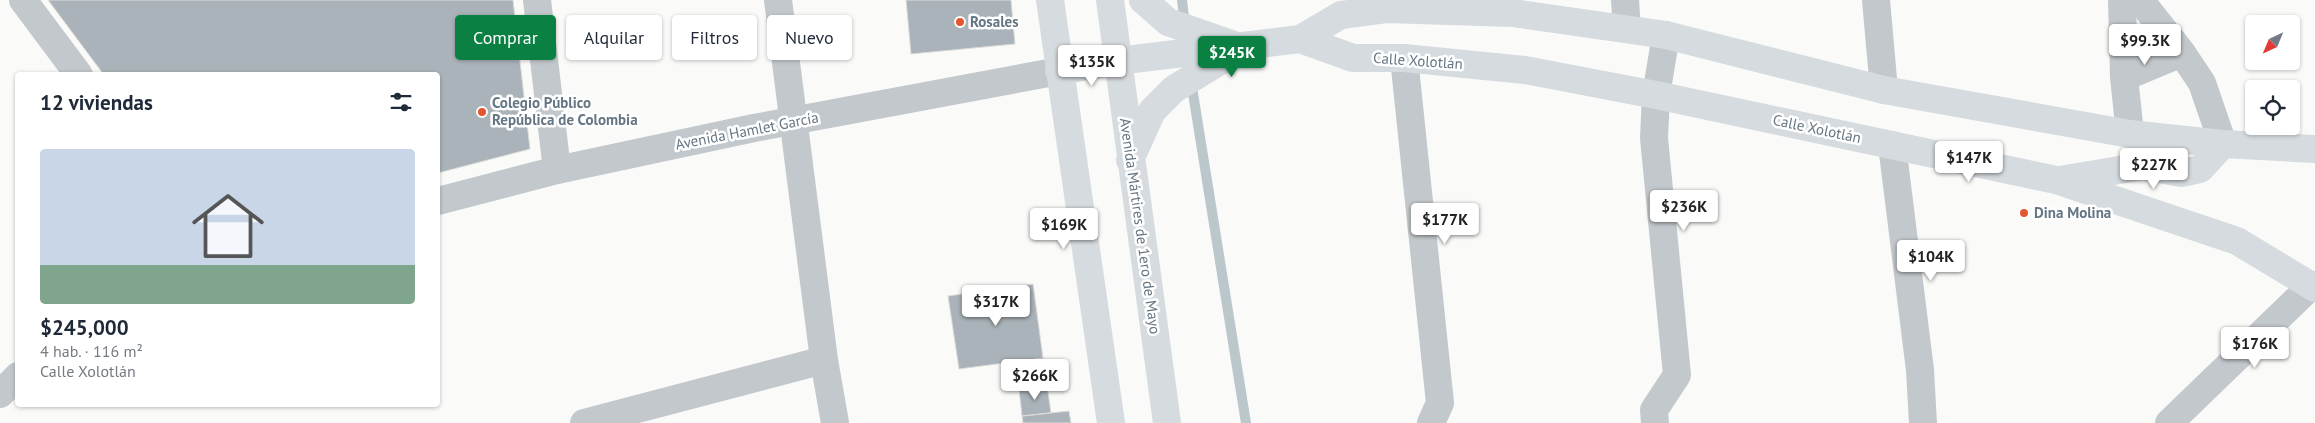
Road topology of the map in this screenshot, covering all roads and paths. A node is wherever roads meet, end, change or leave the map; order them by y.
1 (23, 0) edge
2 (537, 0) edge
3 (778, 0) edge
4 (1050, 0) edge
5 (1110, 0) edge
6 (1143, 0) edge
7 (1625, 0) edge
8 (1876, 0) edge
9 (2122, 0) edge
10 (2140, 0) edge
11 (1385, 5) edge
12 (1627, 29) junction
13 (1666, 35) junction
14 (1300, 39) junction
15 (1242, 48) junction
16 (1199, 52) junction
17 (2182, 53) junction
18 (1404, 58) junction
19 (1117, 61) junction
20 (1059, 71) junction
21 (77, 72) edge
22 (2124, 76) junction
23 (1884, 90) junction
24 (1656, 95) junction
25 (794, 121) junction
26 (2130, 134) junction
27 (2223, 144) junction
28 (1892, 145) junction
29 (2315, 149) edge
30 (1130, 160) junction
31 (557, 170) junction
32 (2056, 180) junction
33 (440, 200) edge
34 (2314, 283) edge
35 (824, 360) junction
36 (584, 423) edge
37 (835, 423) edge
38 (1111, 423) edge
39 (1167, 423) edge
40 (1431, 423) edge
41 (1655, 423) edge
42 (1923, 423) edge
43 (2169, 423) edge

1 - 21 street
2 - 31 street
3 - 25 street
4 - 20 street
5 - 19 street, Avenida Mártires de 1ero de Mayo
6 - 16 street
7 - 12 street
8 - 23 street
9 - 22 street
10 - 17 street
11 - 12 street, Calle Xolotlán
11 - 14 street, Calle Xolotlán
12 - 13 street, Calle Xolotlán
13 - 23 street, Calle Xolotlán
13 - 24 street
14 - 15 street, Calle Xolotlán
14 - 18 street, Calle Xolotlán
15 - 16 street
15 - 16 street
16 - 19 street
16 - 30 street
17 - 22 street
17 - 27 street
18 - 24 street, Calle Xolotlán
18 - 40 street
19 - 20 street
19 - 30 street, Avenida Mártires de 1ero de Mayo
20 - 25 street, Avenida Hamlet García
20 - 38 street
22 - 26 street
23 - 26 street, Calle Xolotlán
24 - 28 street, Calle Xolotlán
24 - 41 street
25 - 31 street, Avenida Hamlet García
25 - 35 street
26 - 27 street, Calle Xolotlán
27 - 29 street, Calle Xolotlán
27 - 32 street
28 - 32 street, Calle Xolotlán
28 - 42 street
30 - 39 street, Avenida Mártires de 1ero de Mayo
31 - 33 street, Avenida Hamlet García
32 - 34 street, Calle Xolotlán
34 - 43 street
35 - 36 street
35 - 37 street

